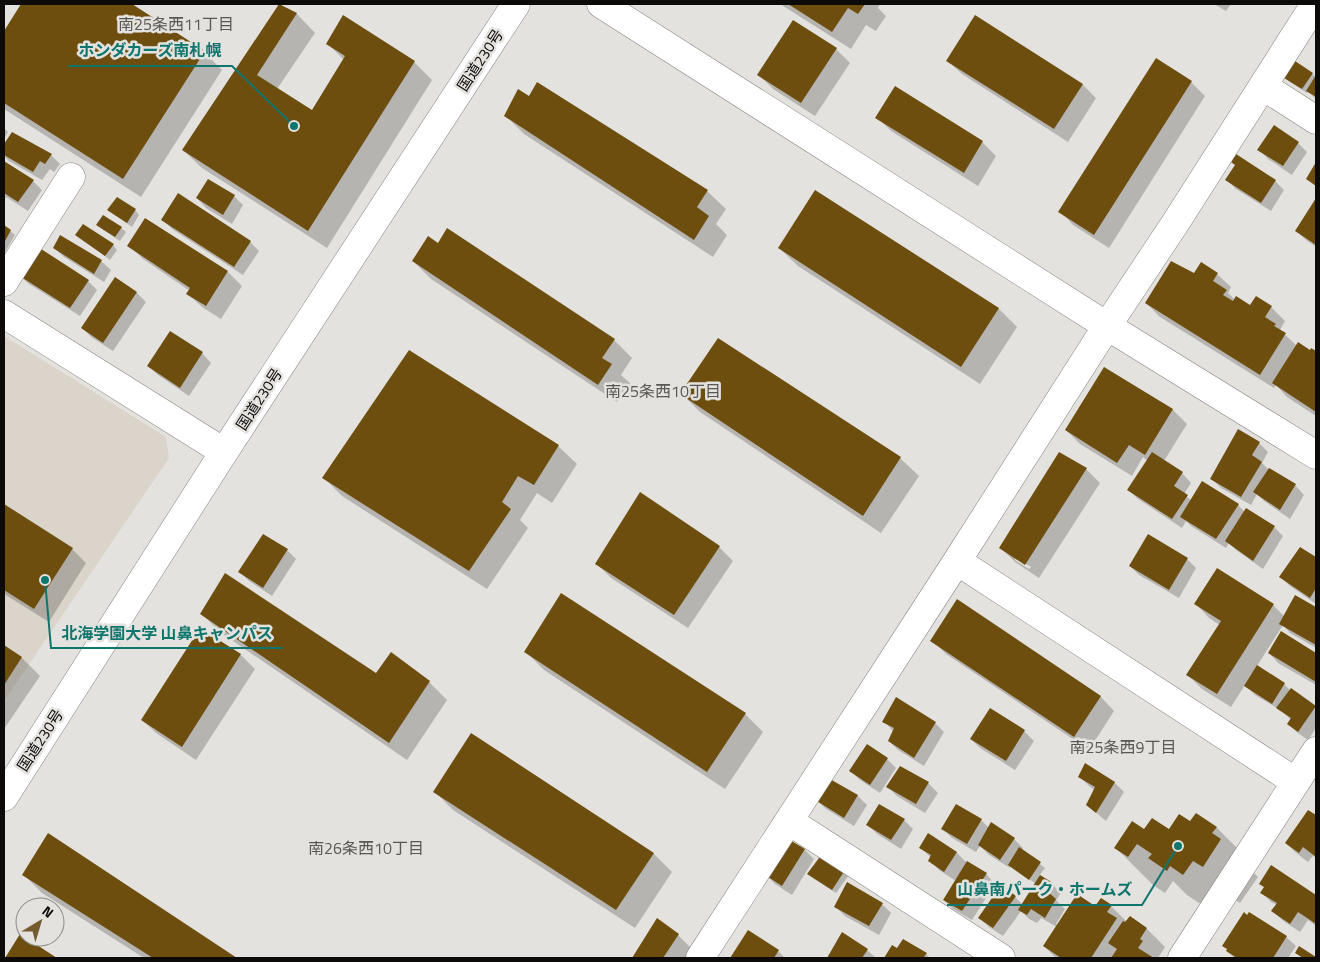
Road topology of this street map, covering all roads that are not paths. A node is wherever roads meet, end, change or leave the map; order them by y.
1 (516, 4) edge
2 (601, 4) edge
3 (1315, 4) edge
4 (1263, 86) junction
5 (1316, 120) edge
6 (71, 177) dead end
7 (4, 282) edge
8 (4, 314) edge
9 (1107, 326) junction
10 (224, 452) junction
11 (1316, 455) edge
12 (957, 561) junction
13 (1308, 772) edge
14 (4, 797) edge
15 (789, 821) junction
16 (700, 958) edge
17 (1001, 958) edge
18 (1182, 958) edge

1 - 10 main road, 国道230号
2 - 9 main road
3 - 4 main road
4 - 5 main road
4 - 9 main road
6 - 7 main road
8 - 10 main road
9 - 11 main road
9 - 12 main road
10 - 14 main road, 国道230号
12 - 13 main road
12 - 15 main road
13 - 18 main road
15 - 16 main road
15 - 17 main road

